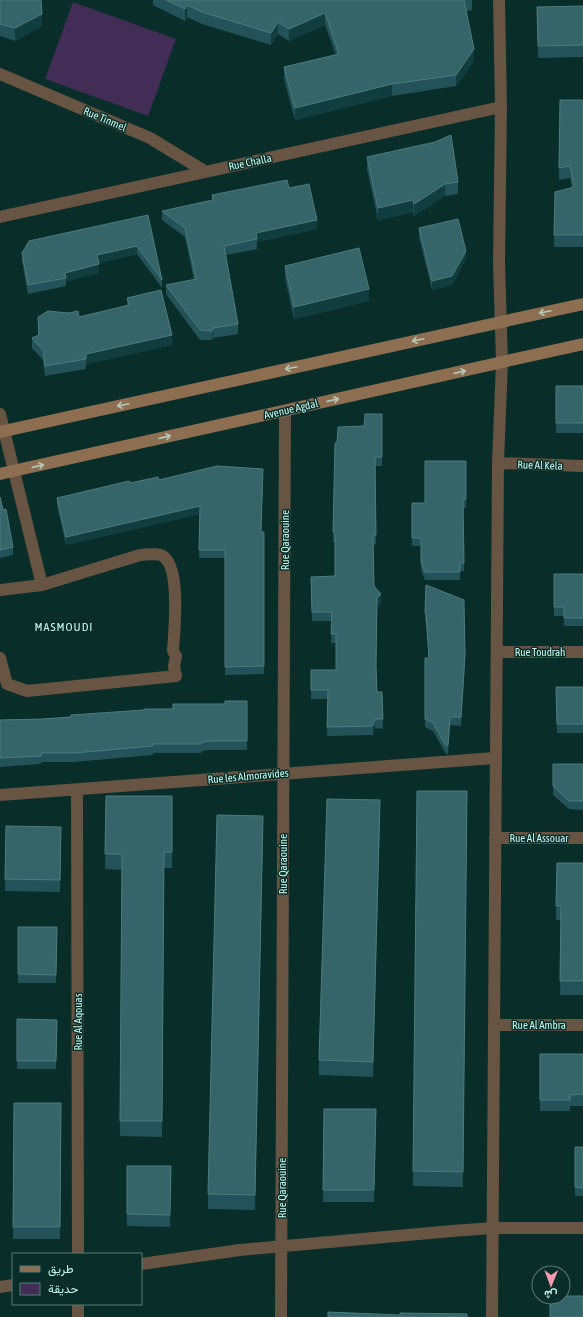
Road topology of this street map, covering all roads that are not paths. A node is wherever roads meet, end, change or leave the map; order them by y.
1 (499, 0) edge
2 (0, 74) edge
3 (501, 107) junction
4 (206, 172) junction
5 (0, 217) edge
6 (583, 304) edge
7 (499, 322) junction
8 (583, 344) edge
9 (502, 362) junction
10 (285, 410) junction
11 (0, 414) edge
12 (2, 432) edge
13 (498, 463) junction
14 (583, 466) edge
15 (14, 471) junction
16 (0, 474) edge
17 (42, 586) junction
18 (0, 590) edge
19 (497, 652) junction
20 (583, 652) edge
21 (0, 658) edge
22 (496, 758) junction
23 (284, 773) junction
24 (78, 790) junction
25 (0, 794) edge
26 (495, 838) junction
27 (583, 838) edge
28 (495, 1025) junction
29 (583, 1025) edge
30 (492, 1228) junction
31 (583, 1228) edge
32 (281, 1248) junction
33 (78, 1253) edge
34 (142, 1264) edge
35 (12, 1285) edge
36 (0, 1287) edge
37 (78, 1305) edge
38 (78, 1317) edge
39 (281, 1317) edge
40 (492, 1317) edge

1 - 3 street
2 - 4 street, Rue Tinmel
3 - 4 street, Rue Challa
3 - 7 street
4 - 5 street, Rue Challa
6 -> 7 street
7 - 9 street
7 -> 12 street
8 - 9 street, Avenue Agdal
10 -> 9 street, Avenue Agdal
9 - 13 street
15 -> 10 street, Avenue Agdal
10 - 23 street, Rue Qaraouine
11 - 12 street
12 - 15 street
13 - 14 street, Rue Al Kela
13 - 19 street
15 - 16 street, Avenue Agdal
15 - 17 street
17 - 18 street
17 - 21 street
19 - 20 street, Rue Toudrah
19 - 22 street
22 - 23 street, Rue les Almoravides
22 - 26 street
23 - 24 street, Rue les Almoravides
23 - 32 street, Rue Qaraouine
24 - 25 street, Rue les Almoravides
24 - 33 street, Rue Al Aqouas
26 - 27 street, Rue Al Assouar
26 - 28 street
28 - 29 street, Rue Al Ambra
28 - 30 street
30 - 31 street
30 - 32 street
30 - 40 street
32 - 34 street
32 - 39 street, Rue Qaraouine
35 - 36 street
37 - 38 street

